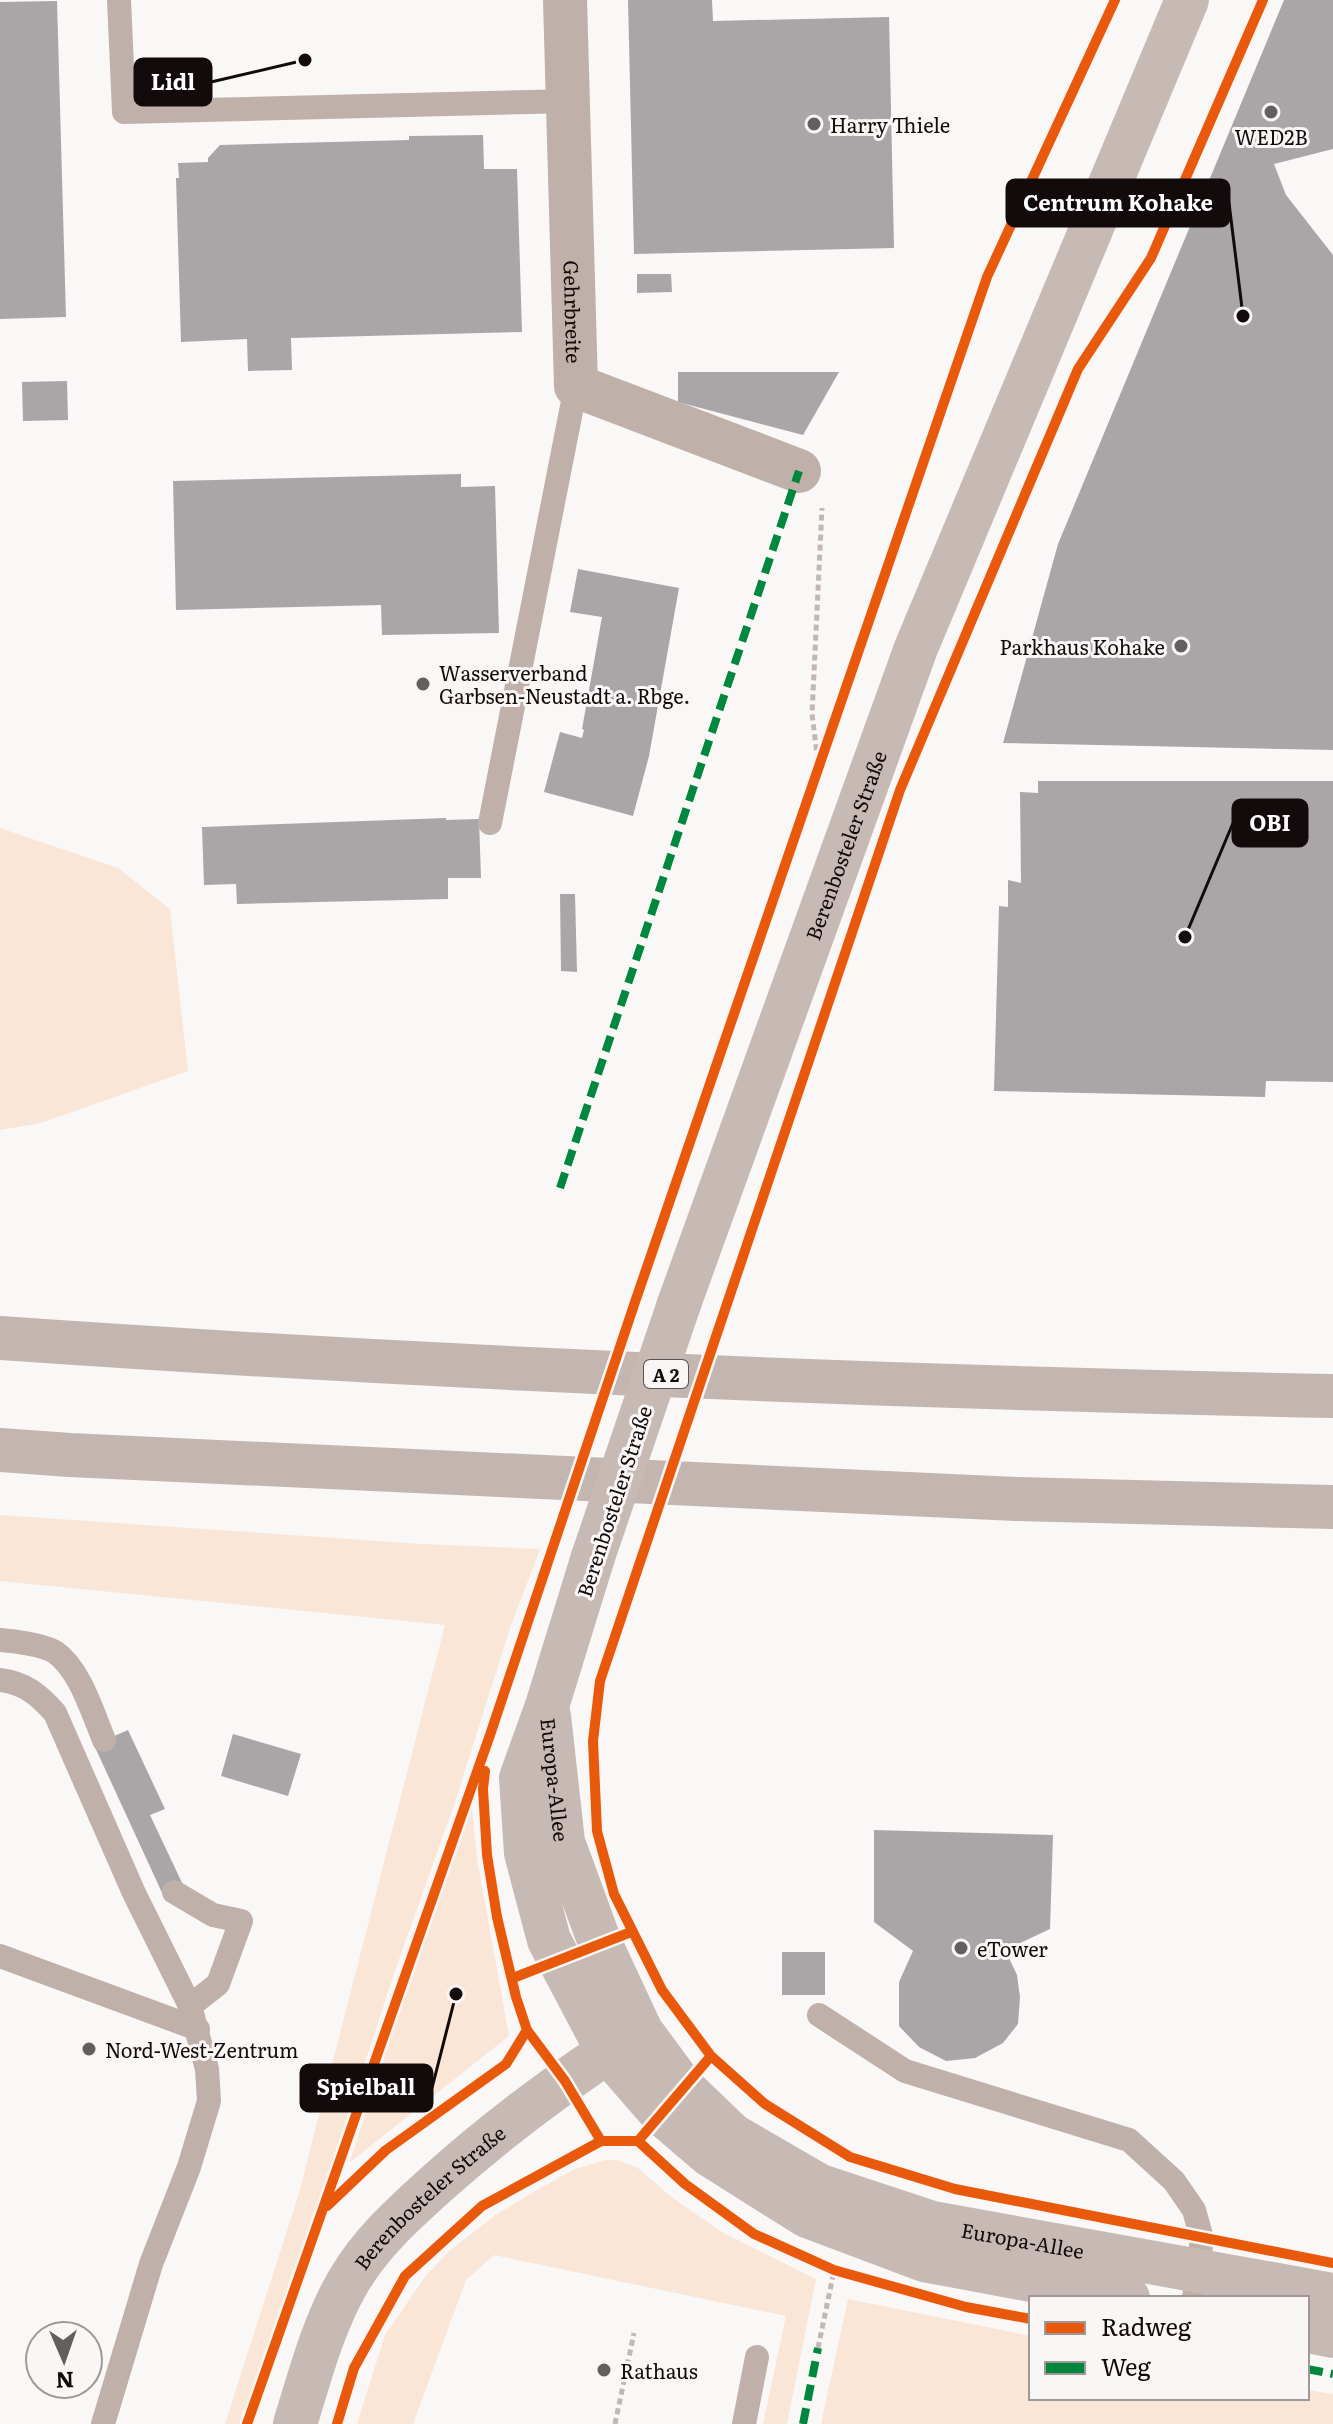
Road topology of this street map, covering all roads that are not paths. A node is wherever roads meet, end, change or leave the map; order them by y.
1 (119, 0) edge
2 (565, 0) edge
3 (1187, 0) edge
4 (570, 101) junction
5 (576, 386) junction
6 (799, 471) road end
7 (490, 823) dead end
8 (0, 1338) edge
9 (1333, 1396) edge
10 (0, 1450) edge
11 (1333, 1507) edge
12 (0, 1640) edge
13 (0, 1680) edge
14 (547, 1706) joint
15 (104, 1740) dead end
16 (174, 1892) dead end
17 (0, 1956) edge
18 (819, 2015) dead end
19 (194, 2017) junction
20 (624, 2041) junction
21 (1197, 2285) edge
22 (1333, 2295) edge
23 (1117, 2296) edge
24 (1309, 2331) edge
25 (1333, 2336) edge
26 (757, 2357) dead end
27 (103, 2424) edge
28 (295, 2424) edge
29 (744, 2424) edge

1 - 4 lane
2 - 4 street, Gehrbreite
3 - 14 street, Berenbosteler Straße, bridge
4 - 5 street, Gehrbreite
5 - 6 street, Gehrbreite
5 - 7 lane
8 - 9 highway, A 2
10 - 11 highway
12 - 15 lane
13 - 19 lane
14 - 20 street, Europa-Allee
16 - 19 lane
17 - 19 lane
18 - 21 lane
19 - 27 lane
20 - 21 street, Europa-Allee
20 - 23 street, Europa-Allee
20 - 28 street, Berenbosteler Straße
21 - 22 street, Europa-Allee
24 - 25 street
26 - 29 lane

